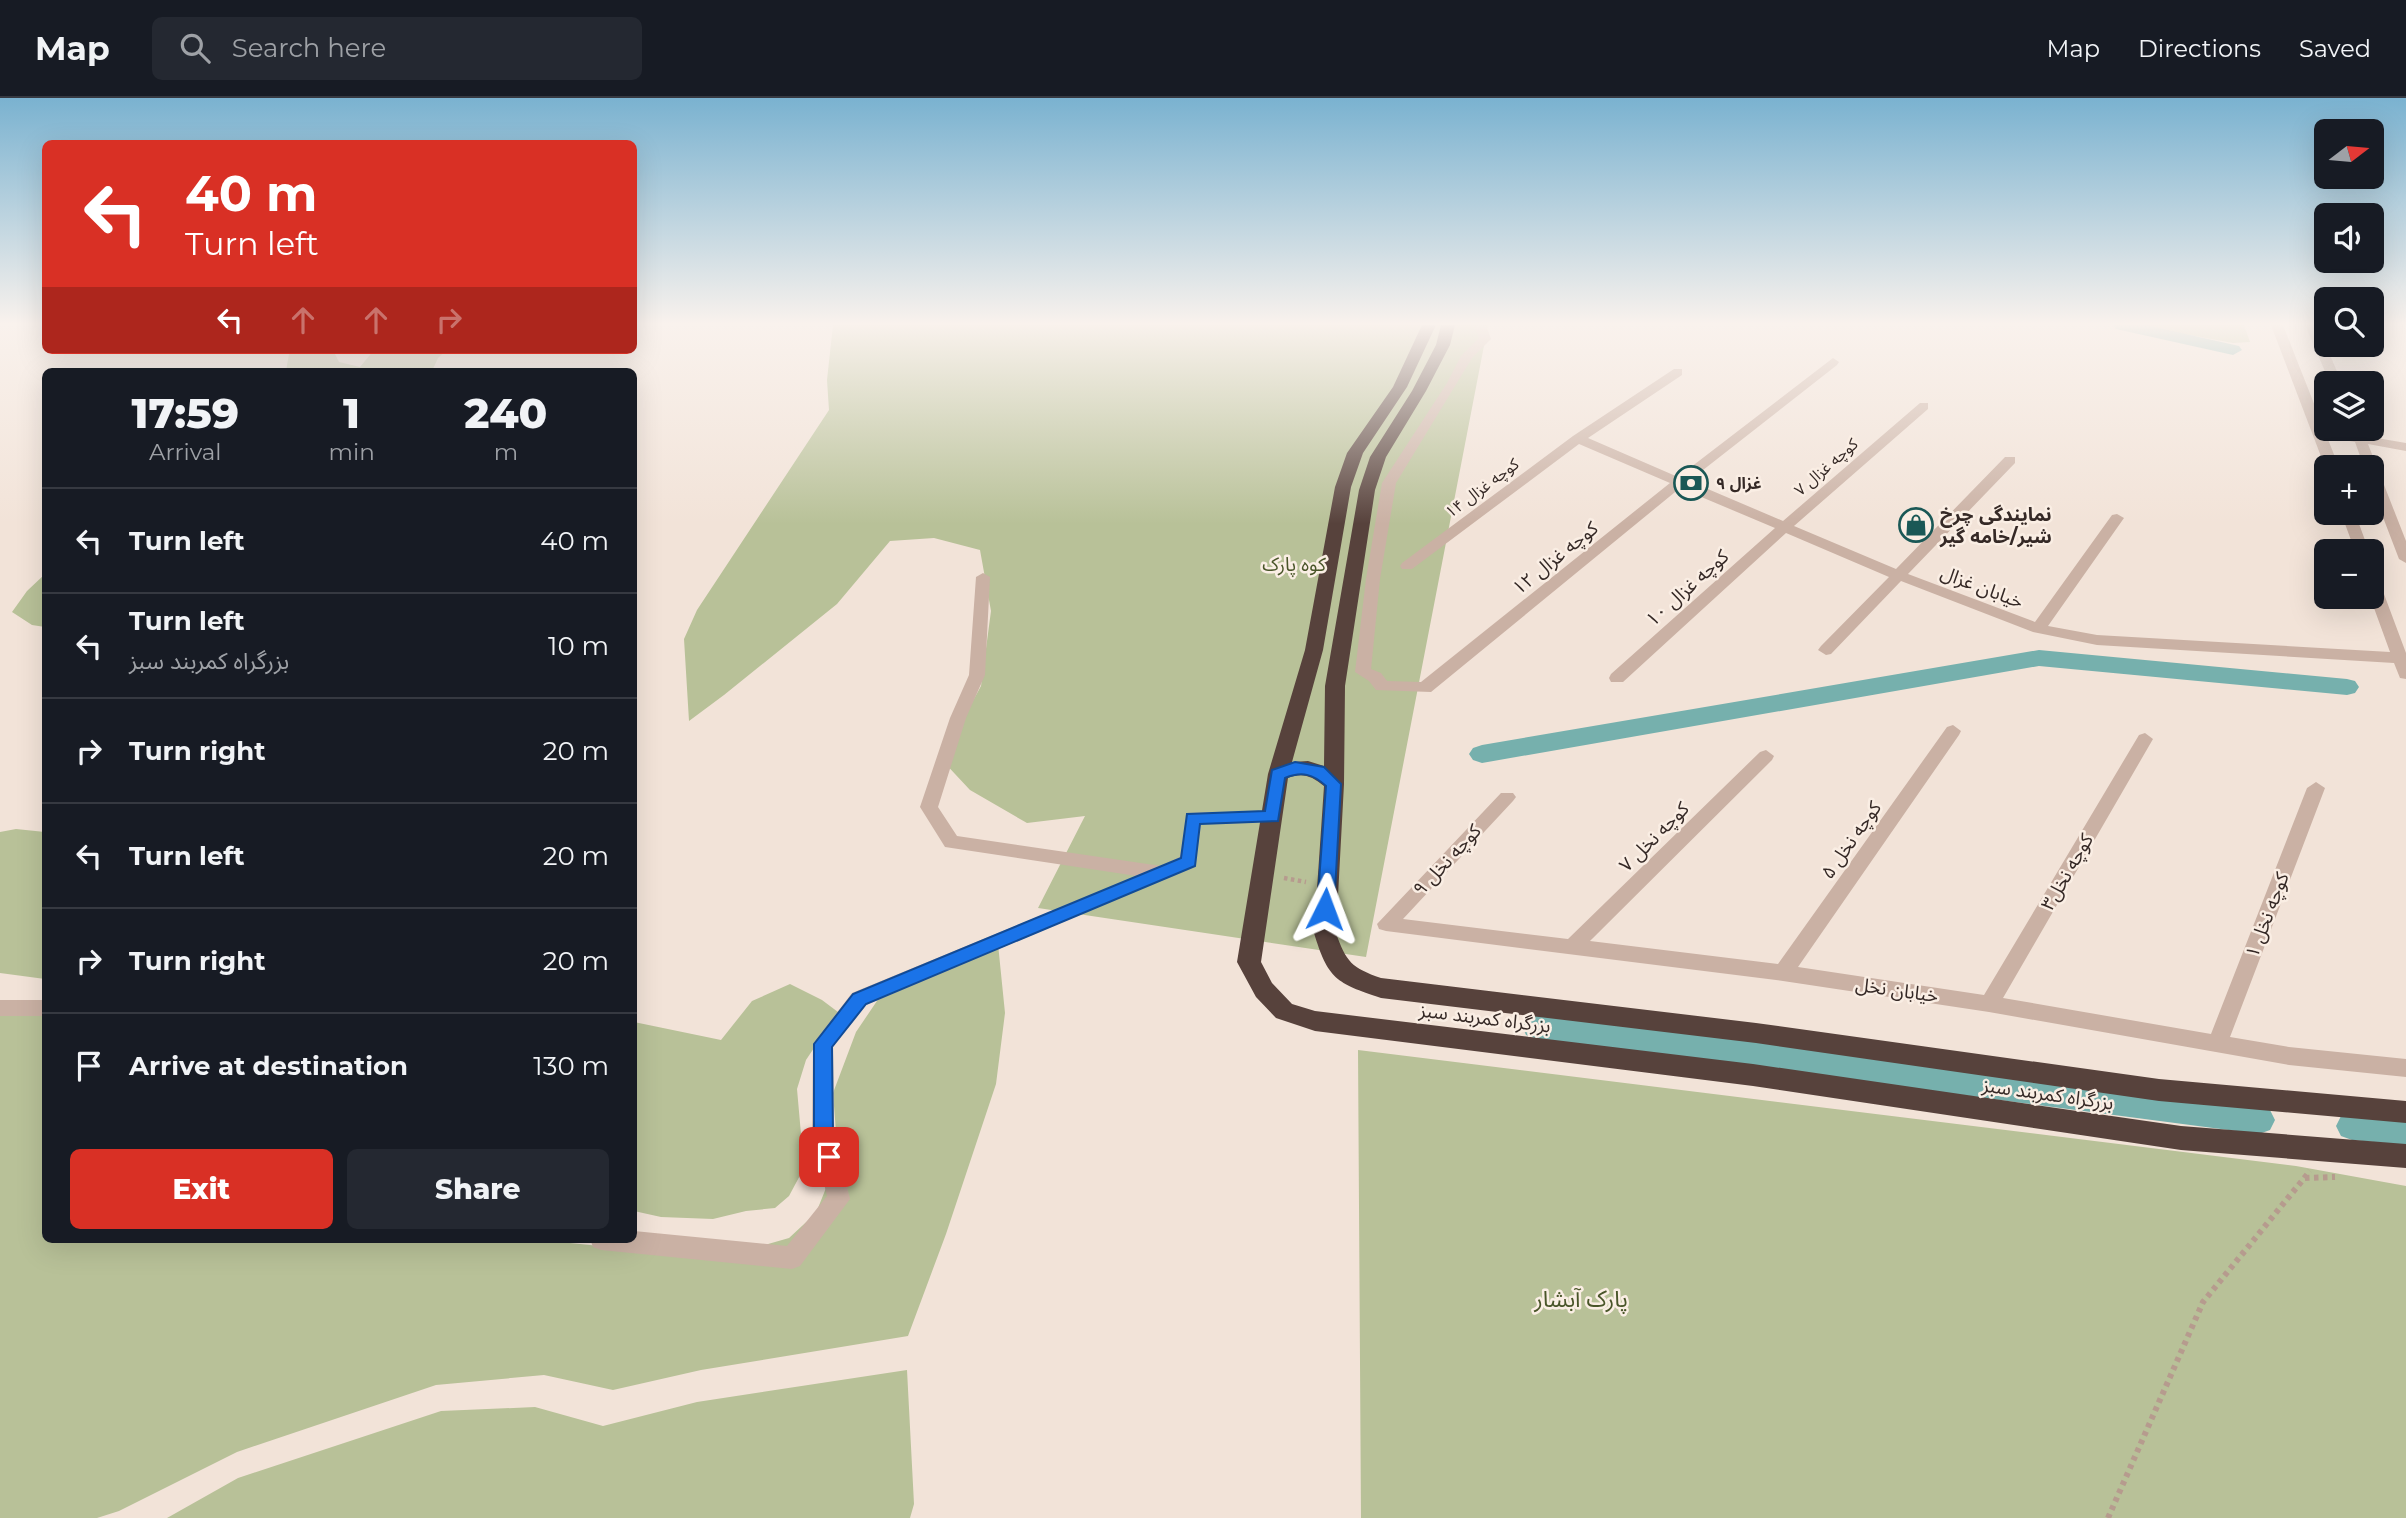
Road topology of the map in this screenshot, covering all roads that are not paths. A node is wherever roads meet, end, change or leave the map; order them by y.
1 (1397, 391) edge
2 (1419, 391) edge
3 (1448, 391) edge
4 (1649, 391) edge
5 (1795, 391) edge
6 (2303, 391) edge
7 (1924, 406) dead end
8 (2314, 419) edge
9 (1578, 439) junction
10 (2362, 441) edge
11 (2384, 441) edge
12 (2406, 447) edge
13 (2010, 460) dead end
14 (1679, 482) junction
15 (2117, 519) dead end
16 (1784, 527) junction
17 (2406, 559) edge
18 (1406, 566) dead end
19 (1900, 576) junction
20 (983, 578) dead end
21 (2382, 609) edge
22 (2039, 629) junction
23 (1826, 650) dead end
24 (2399, 657) junction
25 (2406, 674) edge
26 (1617, 678) dead end
27 (1954, 731) dead end
28 (2145, 739) dead end
29 (1766, 756) dead end
30 (1278, 774) junction
31 (1334, 784) junction
32 (2316, 788) dead end
33 (1507, 797) dead end
34 (1272, 817) junction
35 (1163, 873) junction
36 (1387, 923) joint
37 (1572, 947) junction
38 (1783, 973) junction
39 (1989, 1004) junction
40 (0, 1008) edge
41 (42, 1008) edge
42 (2218, 1042) junction
43 (2406, 1068) edge
44 (2406, 1112) edge
45 (2406, 1157) edge
46 (637, 1243) edge

1 - 30 highway, بزرگراه کمربند سبز
2 - 31 highway, بزرگراه کمربند سبز
3 - 14 street, کوچه غزال ۱۲
4 - 9 street, کوچه غزال ۱۴
5 - 14 street, کوچه غزال ۱۲
6 - 8 street
7 - 16 street, کوچه غزال ۷
9 - 14 street, خیابان غزال
9 - 18 street, کوچه غزال ۱۴
10 - 17 street
11 - 12 street
13 - 19 street
14 - 16 street, خیابان غزال
15 - 22 street
16 - 19 street, خیابان غزال
16 - 26 street, کوچه غزال ۱۰
19 - 22 street, خیابان غزال
19 - 23 street
20 - 35 street
21 - 24 street
22 - 24 street, خیابان غزال
24 - 25 street
27 - 38 street, کوچه نخل ۵
28 - 39 street, کوچه نخل۳
29 - 37 street, کوچه نخل ۷
30 - 31 highway
30 - 34 highway, بزرگراه کمربند سبز
31 - 44 highway, بزرگراه کمربند سبز
32 - 42 street, کوچه نخل ۱
33 - 36 street, کوچه نخل ۹
34 - 35 street
34 - 45 highway, بزرگراه کمربند سبز
35 - 46 street
36 - 37 street, خیابان نخل
37 - 38 street, خیابان نخل
38 - 39 street, خیابان نخل
39 - 42 street, خیابان نخل
40 - 41 street
42 - 43 street, خیابان نخل

